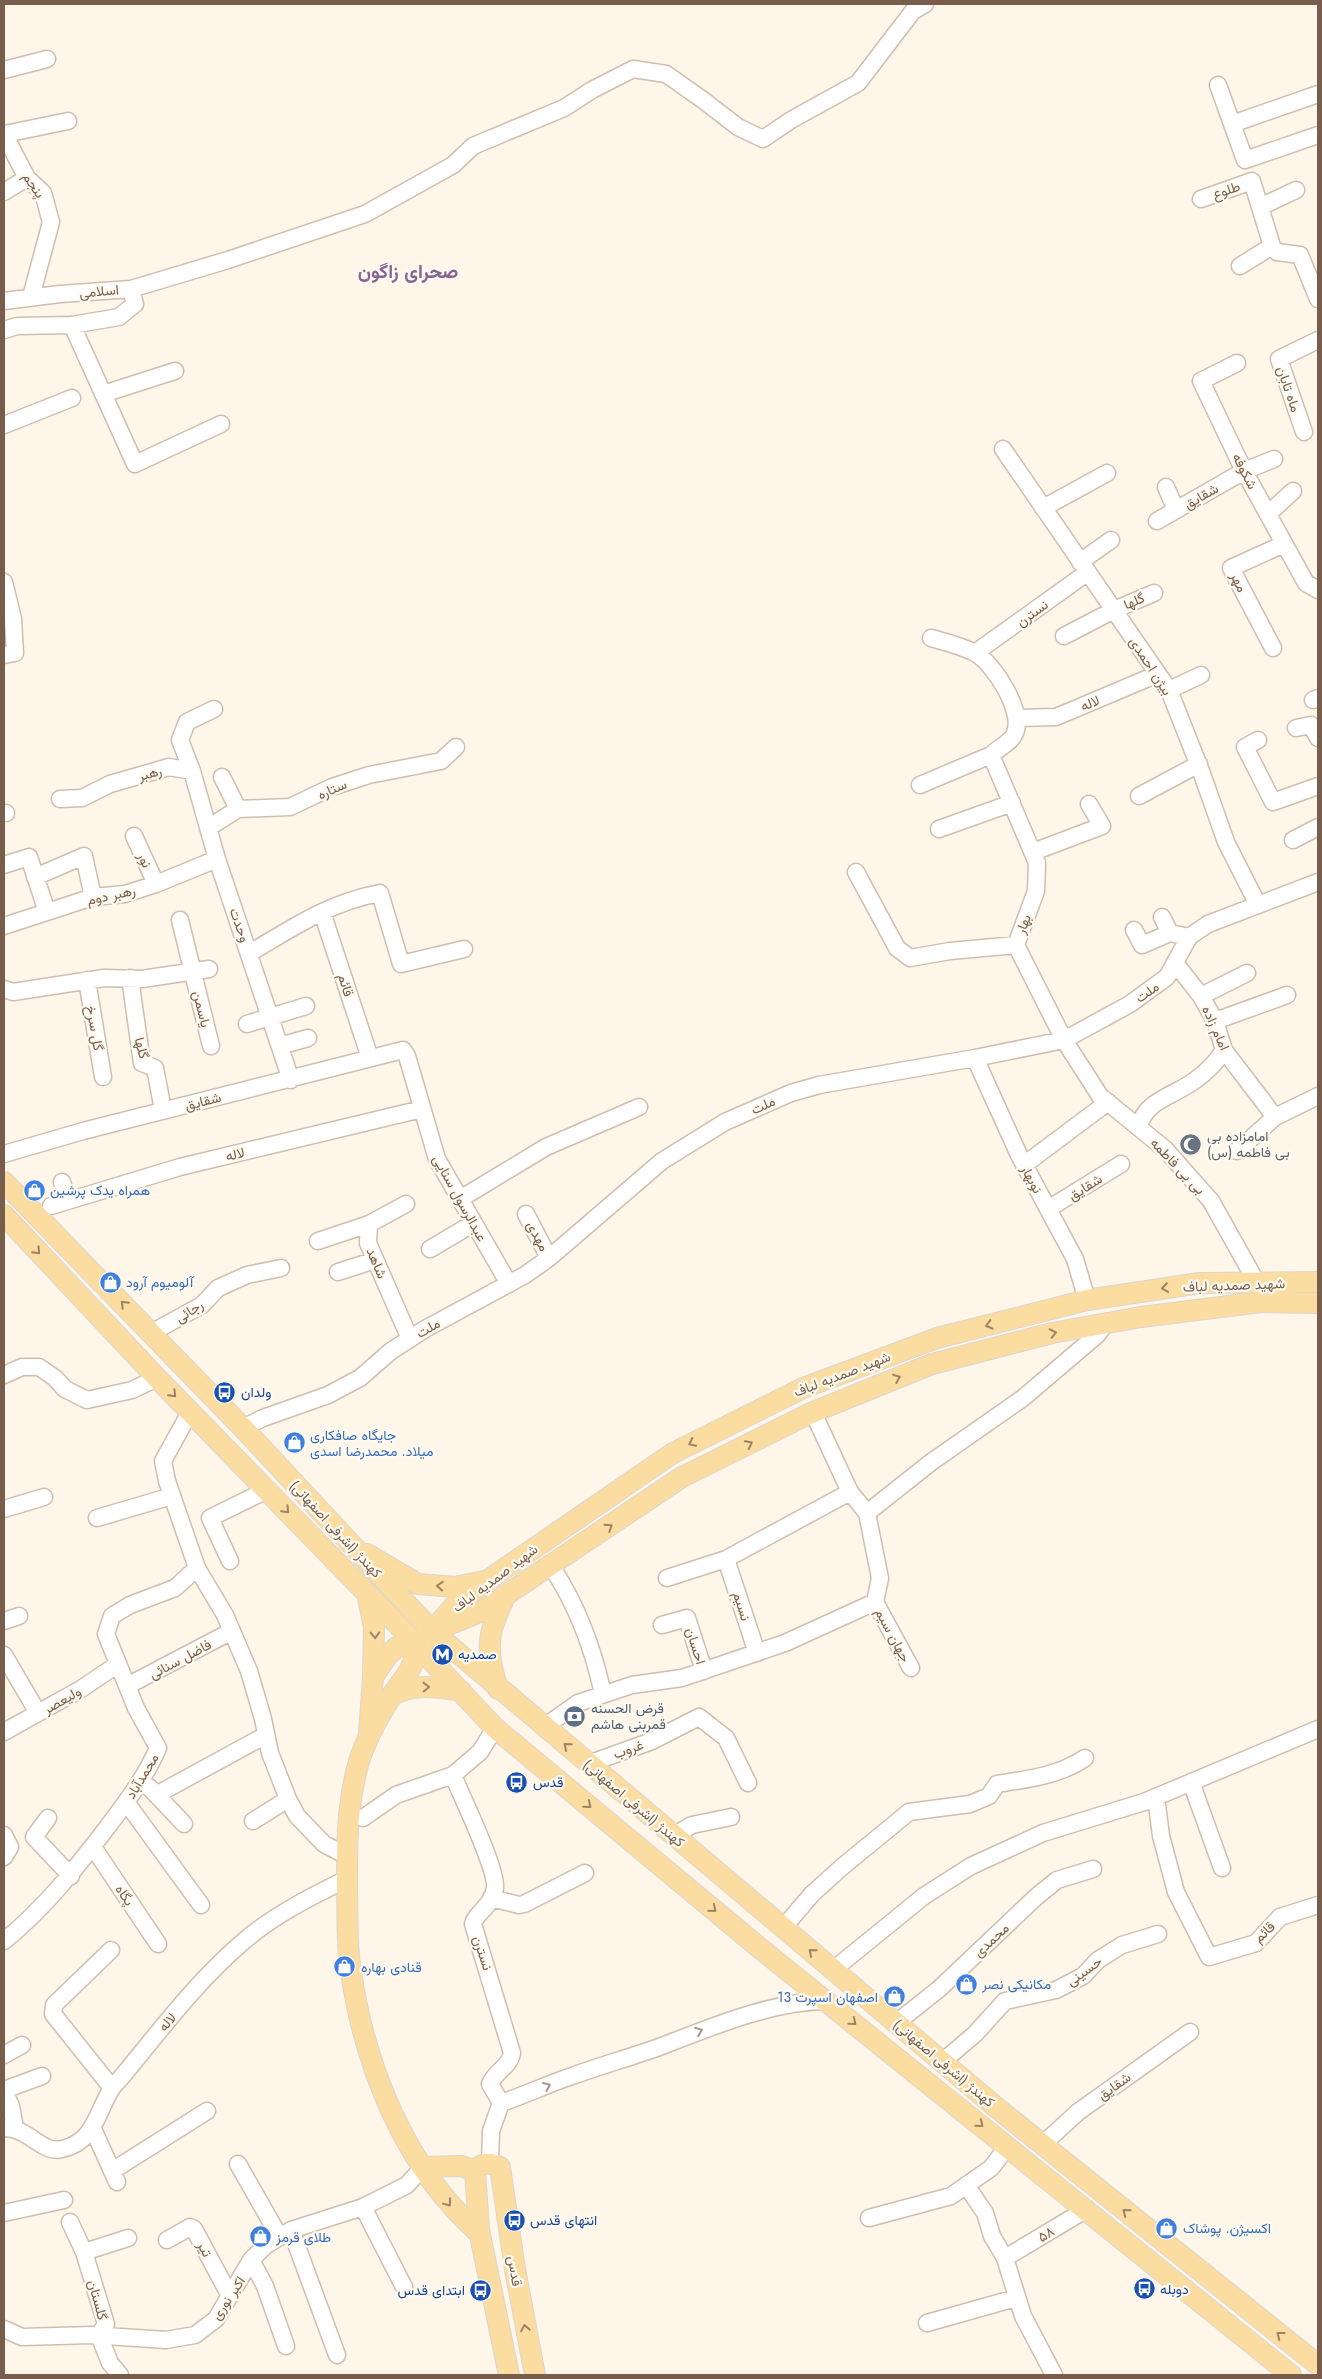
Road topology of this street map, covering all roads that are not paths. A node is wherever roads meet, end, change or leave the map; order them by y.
1 (925, 4) edge
2 (47, 59) dead end
3 (4, 70) edge
4 (1218, 85) dead end
5 (1318, 94) edge
6 (68, 121) dead end
7 (1232, 124) junction
8 (4, 134) edge
9 (1318, 135) edge
10 (27, 178) junction
11 (1296, 190) dead end
12 (4, 192) edge
13 (1201, 199) dead end
14 (1260, 207) junction
15 (1272, 246) junction
16 (1240, 266) dead end
17 (131, 289) junction
18 (31, 297) junction
19 (1318, 299) edge
20 (4, 301) edge
21 (72, 325) junction
22 (4, 330) edge
23 (1318, 340) edge
24 (1237, 363) dead end
25 (175, 371) dead end
26 (103, 394) junction
27 (72, 398) dead end
28 (221, 424) dead end
29 (4, 425) edge
30 (1304, 432) dead end
31 (1003, 449) dead end
32 (1274, 459) dead end
33 (1244, 471) junction
34 (1107, 473) dead end
35 (1166, 487) dead end
36 (1293, 491) dead end
37 (1043, 508) junction
38 (1176, 510) junction
39 (1268, 514) junction
40 (1157, 521) dead end
41 (1110, 540) dead end
42 (1284, 544) junction
43 (1084, 567) junction
44 (4, 582) edge
45 (1318, 590) edge
46 (1154, 593) dead end
47 (1114, 610) junction
48 (1064, 636) dead end
49 (931, 638) dead end
50 (1273, 648) dead end
51 (975, 653) junction
52 (9, 654) edge
53 (1158, 674) junction
54 (1201, 675) dead end
55 (1169, 690) junction
56 (214, 709) dead end
57 (1018, 718) junction
58 (1296, 728) dead end
59 (1318, 738) edge
60 (1258, 740) dead end
61 (456, 747) dead end
62 (991, 755) junction
63 (1199, 764) junction
64 (192, 770) junction
65 (222, 776) dead end
66 (920, 785) dead end
67 (1318, 786) edge
68 (1140, 796) dead end
69 (60, 799) dead end
70 (1012, 803) junction
71 (1089, 804) dead end
72 (238, 809) junction
73 (1318, 827) edge
74 (208, 828) junction
75 (939, 829) dead end
76 (134, 836) dead end
77 (1293, 840) dead end
78 (1033, 852) junction
79 (217, 859) junction
80 (4, 865) edge
81 (856, 872) dead end
82 (35, 877) junction
83 (1318, 882) edge
84 (156, 884) junction
85 (93, 898) junction
86 (1258, 906) junction
87 (47, 912) junction
88 (322, 912) junction
89 (1162, 917) dead end
90 (180, 920) dead end
91 (4, 926) edge
92 (1134, 930) dead end
93 (1170, 932) junction
94 (1189, 936) junction
95 (1016, 945) junction
96 (464, 949) dead end
97 (250, 953) junction
98 (1175, 963) junction
99 (201, 971) junction
100 (1247, 973) dead end
101 (130, 978) junction
102 (86, 980) junction
103 (4, 989) edge
104 (1287, 995) dead end
105 (1201, 996) junction
106 (306, 1006) dead end
107 (270, 1016) junction
108 (1215, 1021) junction
109 (247, 1024) dead end
110 (308, 1038) dead end
111 (1064, 1040) junction
112 (210, 1046) dead end
113 (280, 1046) junction
114 (403, 1050) joint
115 (1224, 1050) junction
116 (370, 1058) junction
117 (975, 1058) junction
118 (103, 1077) dead end
119 (291, 1080) junction
120 (1318, 1096) edge
121 (1108, 1102) junction
122 (639, 1107) dead end
123 (422, 1109) junction
124 (163, 1110) junction
125 (1275, 1117) junction
126 (1138, 1127) junction
127 (1237, 1151) dead end
128 (4, 1154) edge
129 (1024, 1164) junction
130 (1121, 1164) dead end
131 (4, 1182) edge
132 (62, 1182) dead end
133 (460, 1199) junction
134 (68, 1200) junction
135 (406, 1204) dead end
136 (51, 1206) dead end
137 (1048, 1209) junction
138 (526, 1214) dead end
139 (4, 1215) edge
140 (474, 1223) junction
141 (369, 1224) junction
142 (318, 1241) dead end
143 (430, 1250) dead end
144 (549, 1258) junction
145 (375, 1260) junction
146 (281, 1268) dead end
147 (338, 1272) dead end
148 (1318, 1282) edge
149 (1257, 1283) junction
150 (509, 1284) junction
151 (1087, 1300) junction
152 (1318, 1303) edge
153 (1106, 1323) junction
154 (151, 1333) junction
155 (410, 1339) junction
156 (4, 1374) edge
157 (157, 1378) junction
158 (190, 1412) junction
159 (811, 1413) junction
160 (243, 1428) junction
161 (267, 1490) junction
162 (850, 1492) junction
163 (172, 1496) junction
164 (44, 1497) dead end
165 (4, 1509) edge
166 (867, 1513) junction
167 (96, 1518) dead end
168 (572, 1522) junction
169 (587, 1542) junction
170 (350, 1544) junction
171 (726, 1560) junction
172 (230, 1561) dead end
173 (551, 1566) junction
174 (197, 1568) junction
175 (667, 1578) dead end
176 (488, 1580) junction
177 (368, 1593) junction
178 (506, 1595) junction
179 (875, 1602) junction
180 (662, 1625) dead end
181 (232, 1631) junction
182 (432, 1631) junction
183 (417, 1644) junction
184 (757, 1653) junction
185 (4, 1655) edge
186 (118, 1664) junction
187 (911, 1668) dead end
188 (704, 1670) junction
189 (373, 1677) junction
190 (127, 1686) junction
191 (498, 1689) junction
192 (461, 1691) junction
193 (603, 1694) junction
194 (392, 1695) junction
195 (38, 1713) junction
196 (544, 1727) junction
197 (495, 1728) junction
198 (1318, 1730) edge
199 (4, 1732) edge
200 (369, 1734) junction
201 (266, 1735) junction
202 (1085, 1758) dead end
203 (588, 1764) junction
204 (453, 1775) junction
205 (142, 1779) junction
206 (1191, 1782) junction
207 (748, 1783) dead end
208 (156, 1795) junction
209 (1156, 1797) junction
210 (288, 1799) junction
211 (126, 1802) junction
212 (731, 1817) dead end
213 (48, 1818) dead end
214 (364, 1818) dead end
215 (253, 1821) dead end
216 (184, 1824) dead end
217 (4, 1835) edge
218 (673, 1836) junction
219 (93, 1847) junction
220 (347, 1856) junction
221 (4, 1857) edge
222 (1222, 1868) dead end
223 (1093, 1869) dead end
224 (585, 1874) dead end
225 (71, 1876) junction
226 (347, 1879) junction
227 (491, 1898) junction
228 (201, 1905) dead end
229 (1318, 1905) edge
230 (782, 1928) junction
231 (1158, 1934) dead end
232 (4, 1941) edge
233 (158, 1944) dead end
234 (111, 1950) dead end
235 (833, 1970) junction
236 (826, 2001) junction
237 (896, 2023) junction
238 (1190, 2032) dead end
239 (22, 2045) dead end
240 (4, 2055) edge
241 (942, 2062) junction
242 (42, 2076) dead end
243 (112, 2088) junction
244 (4, 2091) edge
245 (501, 2103) junction
246 (207, 2112) dead end
247 (9, 2128) edge
248 (93, 2129) junction
249 (1042, 2144) junction
250 (1008, 2146) junction
251 (238, 2164) dead end
252 (423, 2167) junction
253 (488, 2167) junction
254 (966, 2185) junction
255 (64, 2200) dead end
256 (363, 2207) junction
257 (1086, 2209) junction
258 (4, 2212) edge
259 (869, 2218) dead end
260 (70, 2222) dead end
261 (285, 2233) junction
262 (480, 2234) junction
263 (1155, 2235) junction
264 (128, 2238) dead end
265 (168, 2240) dead end
266 (84, 2252) junction
267 (1139, 2252) junction
268 (1005, 2258) junction
269 (251, 2260) junction
270 (404, 2287) dead end
271 (230, 2296) junction
272 (1016, 2298) junction
273 (927, 2323) dead end
274 (4, 2329) edge
275 (99, 2335) junction
276 (286, 2346) dead end
277 (337, 2355) dead end
278 (1316, 2361) edge
279 (120, 2375) edge
280 (509, 2375) edge
281 (535, 2375) edge
282 (1054, 2375) edge
283 (1291, 2375) edge

1 - 17 street
2 - 3 street
4 - 7 street
5 - 7 street
6 - 8 street
7 - 9 street
8 - 10 street, پنجم
10 - 12 street
10 - 18 street, پنجم
11 - 14 street
13 - 14 street, طلوع
14 - 15 street
15 - 16 street
15 - 19 street
17 - 18 street, اسلامی
17 - 21 street, اسلامی
18 - 20 street, اسلامی
21 - 22 street, اسلامی
21 - 26 street
23 - 30 street, ماه تابان
24 - 33 street, شکوفه
25 - 26 street
26 - 28 street
27 - 29 street
31 - 37 street, بیژن احمدی
32 - 33 street, شقایق
33 - 38 street, شقایق
33 - 39 street, شکوفه
34 - 37 street
35 - 38 street
36 - 39 street
37 - 43 street, بیژن احمدی
38 - 40 street, شقایق
39 - 42 street, شکوفه
41 - 43 street, نسترن
42 - 45 street, شکوفه
42 - 50 street, مهر
43 - 47 street, بیژن احمدی
43 - 51 street, نسترن
44 - 52 street
46 - 47 street, گلها
47 - 48 street, گلها
47 - 53 street, بیژن احمدی
49 - 51 street
51 - 57 street
53 - 55 street, بیژن احمدی
53 - 57 street, لاله
54 - 55 street
55 - 63 street, بیژن احمدی
56 - 64 street
57 - 62 street
58 - 59 street
60 - 67 street
61 - 72 street, ستاره
62 - 66 street
62 - 70 street, بهار
63 - 68 street
63 - 86 street, بیژن احمدی
64 - 69 street, رهبر
64 - 74 street, وحدت
65 - 72 street
70 - 75 street
70 - 78 street, بهار
71 - 78 street
72 - 74 street
73 - 77 street
74 - 79 street, وحدت
76 - 84 street, نور
78 - 95 street, بهار
79 - 84 street, رهبر دوم
79 - 97 street, وحدت
80 - 82 street
81 - 95 street
82 - 85 street
82 - 87 street
83 - 86 street
84 - 85 street, رهبر دوم
85 - 87 street, رهبر دوم
86 - 94 street
87 - 91 street, رهبر دوم
88 - 96 street
88 - 97 street
88 - 116 street, قائم
89 - 93 street
90 - 99 street, یاسمن
92 - 93 street
93 - 94 street
94 - 98 street, ملت
95 - 111 street, بهار
97 - 107 street, وحدت
98 - 105 street, امام زاده
98 - 111 street, ملت
99 - 101 street
99 - 112 street, یاسمن
100 - 105 street
101 - 102 street
101 - 124 street, گلها
102 - 103 street
102 - 118 street, گل سرخ
104 - 108 street
105 - 108 street, امام زاده
106 - 107 street
107 - 109 street
107 - 113 street, وحدت
108 - 115 street, امام زاده
110 - 113 street
111 - 117 street, ملت
111 - 121 street, بی بی فاطمه
113 - 119 street, وحدت
114 - 116 street, شقایق
114 - 123 street, عبدالرسول سنایی
115 - 125 street, امام زاده
115 - 126 street
116 - 119 street, شقایق
117 - 129 street, نوبهار
117 - 144 street, ملت
119 - 124 street, شقایق
120 - 125 street
121 - 126 street, بی بی فاطمه
121 - 129 street
122 - 133 street
123 - 133 street, عبدالرسول سنایی
123 - 134 street, لاله
124 - 128 street, شقایق
125 - 127 street
126 - 149 street, بی بی فاطمه
129 - 137 street, نوبهار
130 - 137 street, شقایق
154 -> 131 main road, کهندژ (اشرفی اصفهانی)
132 - 134 street
133 - 140 street, عبدالرسول سنایی
134 - 136 street, لاله
135 - 141 street
137 - 151 street, نوبهار
138 - 144 street, مهدی
139 -> 157 main road, کهندژ (اشرفی اصفهانی)
140 - 143 street
140 - 150 street, عبدالرسول سنایی
141 - 142 street
141 - 145 street, شاهد
144 - 150 street, ملت
145 - 147 street
145 - 155 street, شاهد
146 - 154 street, رجائی
148 - 149 main road, شهید صمدیه لباف
149 -> 151 main road, شهید صمدیه لباف
150 - 155 street, ملت
151 -> 168 main road, شهید صمدیه لباف
152 - 153 main road, شهید صمدیه لباف
159 -> 153 main road, شهید صمدیه لباف
153 - 166 street
154 - 160 main road, کهندژ (اشرفی اصفهانی)
155 - 160 street, ملت
156 - 157 street
157 -> 158 main road, کهندژ (اشرفی اصفهانی)
158 - 161 main road, کهندژ (اشرفی اصفهانی)
158 - 163 street
159 - 162 street
169 -> 159 main road, شهید صمدیه لباف
160 - 170 main road, کهندژ (اشرفی اصفهانی)
161 - 172 street
161 -> 177 main road, کهندژ (اشرفی اصفهانی)
162 - 166 street
162 - 171 street
163 - 167 street
163 - 174 street
164 - 165 street
166 - 179 street
168 - 169 main road
168 - 176 main road, شهید صمدیه لباف
169 - 173 main road, شهید صمدیه لباف
176 -> 170 main road
170 - 182 main road, کهندژ (اشرفی اصفهانی)
171 - 175 street
171 - 184 street, نسیم
173 - 178 main road, شهید صمدیه لباف
173 - 193 street
174 - 181 street
174 - 186 street, محمدآباد
176 - 182 main road, شهید صمدیه لباف
177 - 183 main road, کهندژ (اشرفی اصفهانی)
177 -> 189 main road
178 - 182 main road, شهید صمدیه لباف
178 - 191 main road
179 - 184 street
179 - 187 street, جهان سیم
180 - 188 street, احسان
181 - 190 street, فاضل سنائی
181 - 201 street
182 - 183 main road
182 - 191 main road, کهندژ (اشرفی اصفهانی)
183 - 189 main road
183 - 192 main road, کهندژ (اشرفی اصفهانی)
183 - 194 main road
184 - 188 street
185 - 195 street
186 - 190 street, محمدآباد
186 - 195 street, ولیعصر
188 - 193 street
189 - 200 main road
190 - 205 street, محمدآباد
191 - 196 main road, کهندژ (اشرفی اصفهانی)
194 -> 192 main road
192 - 197 main road, کهندژ (اشرفی اصفهانی)
193 - 196 street
194 - 200 main road
195 - 199 street, ولیعصر
203 -> 196 main road, کهندژ (اشرفی اصفهانی)
197 - 204 street
197 -> 236 main road, کهندژ (اشرفی اصفهانی)
198 - 206 street
200 - 220 main road
201 - 208 street
201 - 210 street
202 - 230 street
203 - 207 street, غروب
203 - 218 main road, کهندژ (اشرفی اصفهانی)
204 - 214 street
204 - 227 street
205 - 208 street
205 - 211 street, محمدآباد
206 - 209 street
206 - 222 street
208 - 216 street
209 - 229 street, قائم
209 - 235 street
210 - 215 street
210 - 220 street
211 - 219 street, محمدآباد
211 - 228 street
212 - 218 street
213 - 225 street
217 - 221 street
218 - 230 main road, کهندژ (اشرفی اصفهانی)
219 - 225 street, محمدآباد
219 - 233 street, پگاه
220 - 226 main road
223 - 237 street, محمدی
224 - 227 street
225 - 232 street, محمدآباد
226 - 243 street, لاله
226 - 252 main road
227 - 245 street, نسترن
235 -> 230 main road, کهندژ (اشرفی اصفهانی)
231 - 241 street, حسینی
234 - 243 street
235 - 237 main road, کهندژ (اشرفی اصفهانی)
245 -> 236 street
236 -> 250 main road, کهندژ (اشرفی اصفهانی)
237 - 241 main road, کهندژ (اشرفی اصفهانی)
238 - 249 street, شقایق
239 - 240 street
241 - 249 main road, کهندژ (اشرفی اصفهانی)
242 - 244 street
243 - 248 street, لاله
244 - 247 street
245 - 253 street
246 - 248 street
247 - 248 street, لاله
263 -> 249 main road, کهندژ (اشرفی اصفهانی)
250 - 254 street
250 - 257 main road, کهندژ (اشرفی اصفهانی)
251 - 261 street
252 - 253 main road
252 - 256 street, اکبر نوری
252 -> 262 main road
253 - 262 main road, قدس
281 -> 253 main road, قدس
254 - 259 street
254 - 268 street
255 - 258 street
256 - 261 street, اکبر نوری
256 - 270 street
257 - 267 main road, کهندژ (اشرفی اصفهانی)
257 - 268 street, ۵۸
260 - 266 street, گلستان
261 - 269 street, اکبر نوری
261 - 277 street
262 - 280 main road, قدس
263 - 267 main road
278 -> 263 main road, کهندژ (اشرفی اصفهانی)
264 - 266 street
265 - 271 street, تیر
266 - 275 street, گلستان
267 - 283 main road, کهندژ (اشرفی اصفهانی)
268 - 272 street
269 - 271 street, اکبر نوری
269 - 276 street
271 - 275 street, اکبر نوری
272 - 273 street
272 - 282 street
274 - 275 street, اکبر نوری
275 - 279 street, گلستان

